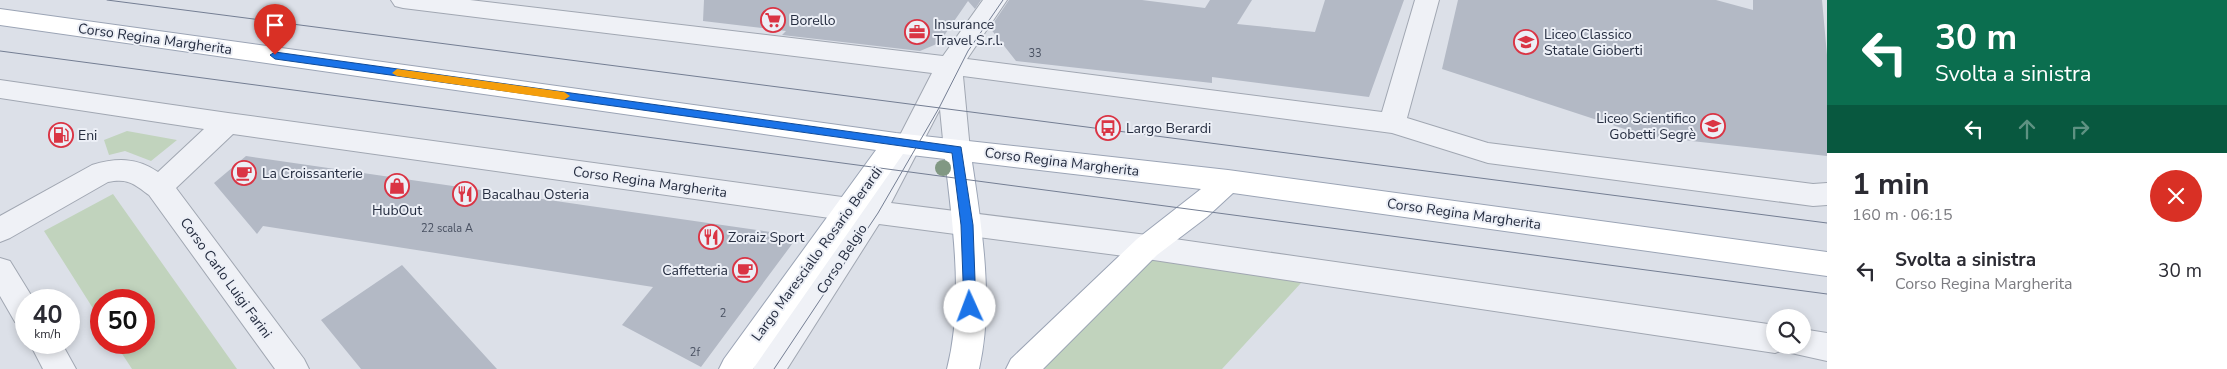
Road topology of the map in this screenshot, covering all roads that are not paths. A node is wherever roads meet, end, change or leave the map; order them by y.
1 (403, 0) edge
2 (995, 0) edge
3 (1428, 0) edge
4 (0, 17) edge
5 (949, 66) junction
6 (0, 89) edge
7 (228, 123) junction
8 (1392, 124) junction
9 (903, 144) junction
10 (957, 150) junction
11 (1228, 181) junction
12 (158, 187) junction
13 (1827, 194) edge
14 (860, 211) junction
15 (967, 225) junction
16 (0, 230) edge
17 (1146, 247) junction
18 (1827, 264) edge
19 (0, 270) edge
20 (15, 295) edge
21 (1766, 338) edge
22 (1811, 344) edge
23 (1827, 347) edge
24 (51, 354) edge
25 (60, 369) edge
26 (293, 369) edge
27 (735, 369) edge
28 (769, 369) edge
29 (963, 369) edge
30 (1022, 369) edge

1 - 5 street
2 - 5 street
3 - 8 street
4 - 9 main road, Corso Regina Margherita
5 - 8 street
5 - 9 street
5 - 10 street
6 - 7 street, Corso Regina Margherita
7 - 12 street
7 - 14 street, Corso Regina Margherita
8 - 13 street
9 - 10 main road, Corso Regina Margherita
9 - 14 street, Corso Belgio
10 - 11 main road, Corso Regina Margherita
10 - 15 main road
11 - 17 main road
11 - 18 main road, Corso Regina Margherita
12 - 16 street, Corso Carlo Luigi Farini
12 - 26 street, Corso Carlo Luigi Farini
14 - 15 street, Corso Regina Margherita
14 - 27 main road, Largo Maresciallo Rosario Berardi
14 - 28 street, Corso Belgio
15 - 17 street, Corso Regina Margherita
15 - 29 main road
17 - 21 street, Corso Regina Margherita
17 - 30 main road
19 - 20 street
22 - 23 street
24 - 25 street

